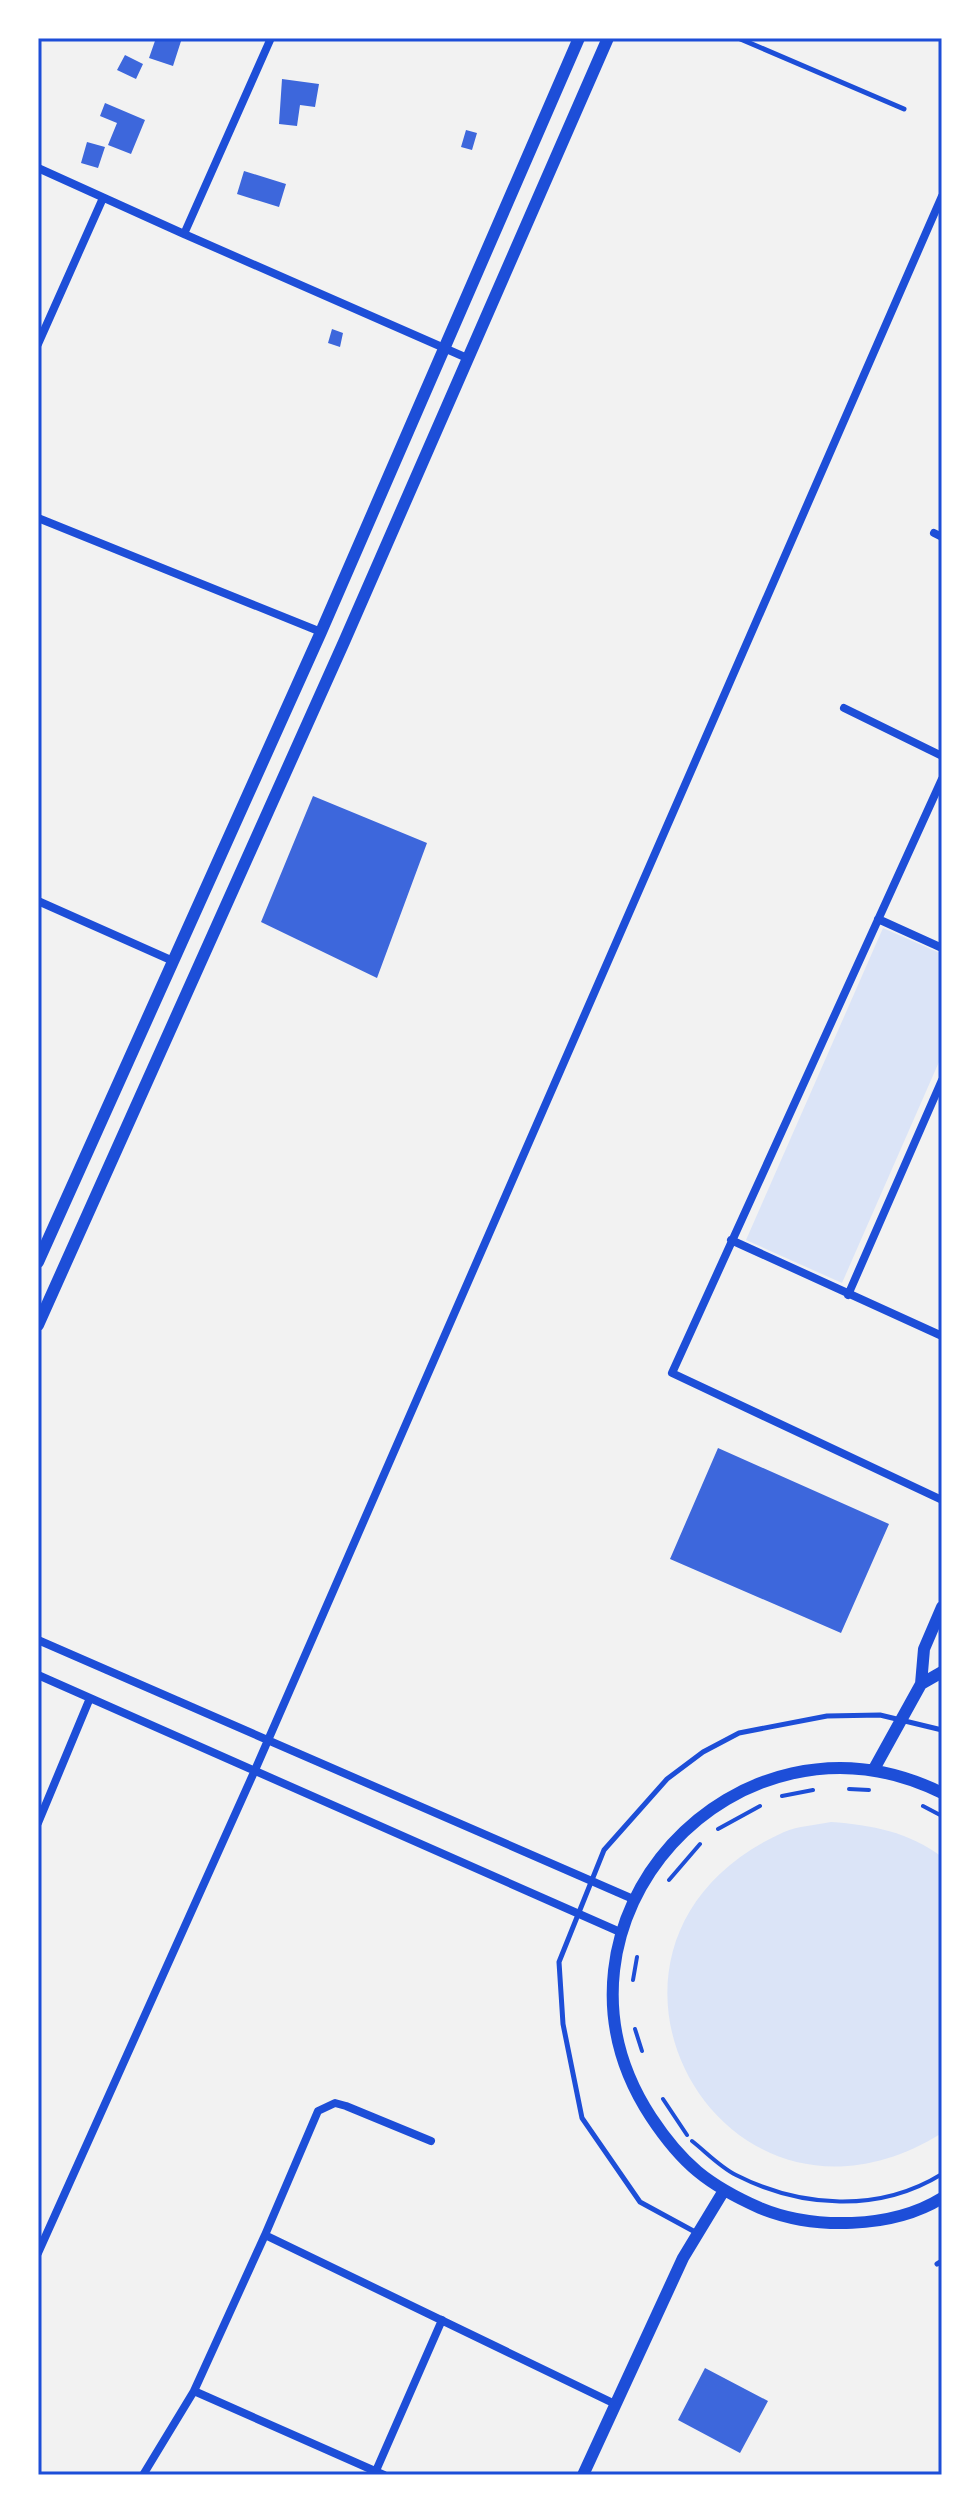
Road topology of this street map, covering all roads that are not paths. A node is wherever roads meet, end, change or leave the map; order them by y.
1 (271, 38) edge
2 (579, 38) edge
3 (608, 38) edge
4 (738, 38) edge
5 (904, 109) dead end
6 (38, 168) edge
7 (942, 196) edge
8 (103, 198) junction
9 (184, 234) junction
10 (38, 344) edge
11 (443, 347) junction
12 (467, 358) junction
13 (38, 518) edge
14 (321, 632) junction
15 (844, 708) dead end
16 (942, 756) edge
17 (942, 779) edge
18 (38, 901) edge
19 (878, 919) junction
20 (942, 948) edge
21 (173, 961) junction
22 (942, 1080) edge
23 (731, 1240) junction
24 (38, 1262) edge
25 (848, 1295) junction
26 (38, 1325) edge
27 (942, 1336) edge
28 (942, 1500) edge
29 (942, 1607) edge
30 (38, 1640) edge
31 (942, 1672) edge
32 (38, 1675) edge
33 (921, 1684) junction
34 (90, 1698) junction
35 (903, 1718) junction
36 (942, 1730) edge
37 (266, 1739) junction
38 (874, 1769) junction
39 (255, 1770) junction
40 (942, 1793) edge
41 (39, 1817) edge
42 (592, 1878) junction
43 (633, 1899) junction
44 (580, 1914) junction
45 (620, 1932) junction
46 (431, 2141) dead end
47 (723, 2192) junction
48 (942, 2198) edge
49 (697, 2233) junction
50 (265, 2235) junction
51 (38, 2253) edge
52 (442, 2320) junction
53 (194, 2391) junction
54 (615, 2404) junction
55 (378, 2474) edge
56 (143, 2475) edge
57 (583, 2475) edge

1 - 9 street
2 - 11 street
3 - 12 street
4 - 5 lane
6 - 8 street
7 - 37 street
8 - 9 street
8 - 10 street
9 - 11 street
11 - 12 street
11 - 14 street
12 - 26 street
13 - 14 street
14 - 21 street
15 - 16 street
17 - 19 street
18 - 21 street
19 - 20 street
19 - 23 street
21 - 24 street
22 - 25 street
23 - 25 street
23 - 28 street
25 - 27 street
29 - 33 street
30 - 37 street
31 - 33 street
32 - 34 street
33 - 35 street
34 - 39 street
34 - 41 street
35 - 36 lane
35 - 38 street
35 - 42 lane
37 - 39 street
37 - 42 street
38 - 40 street
38 - 43 street
39 - 44 street
39 - 51 street
42 - 43 street
42 - 44 lane
43 - 45 street
44 - 45 street
44 - 49 lane
45 - 47 street
46 - 50 street
47 - 48 street
47 - 49 street
49 - 54 street
50 - 52 street
50 - 53 street
52 - 54 street
52 - 55 street
53 - 55 street
53 - 56 street
54 - 57 street

